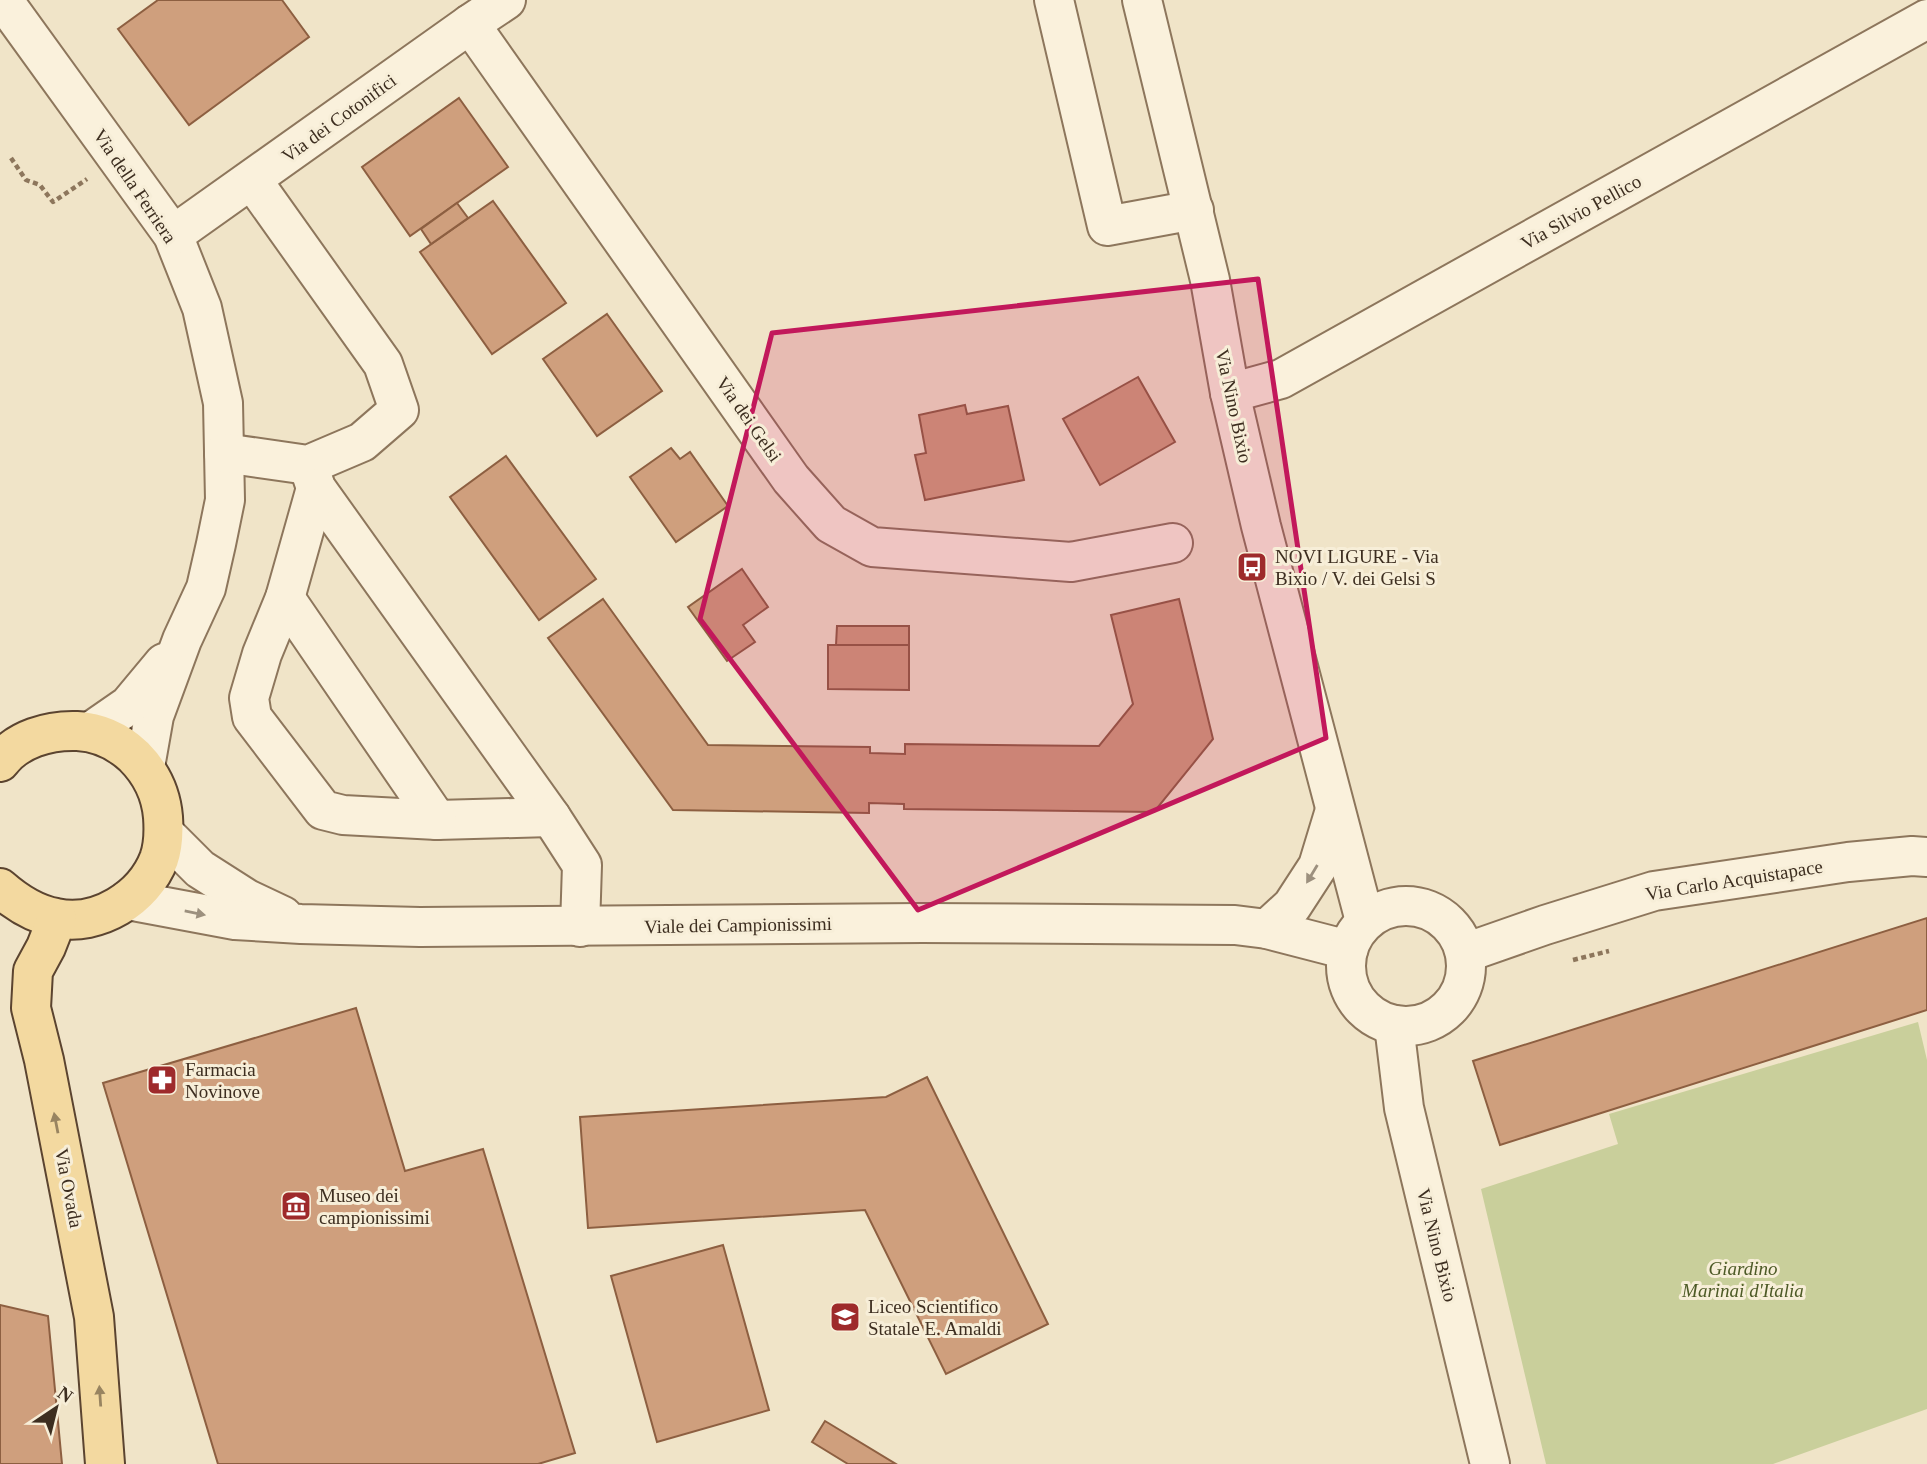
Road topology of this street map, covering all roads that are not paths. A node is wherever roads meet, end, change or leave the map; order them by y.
1 (3, 0) edge
2 (506, 0) edge
3 (1054, 0) edge
4 (1142, 0) edge
5 (1927, 19) edge
6 (470, 24) junction
7 (252, 180) junction
8 (1194, 210) junction
9 (173, 235) junction
10 (1230, 393) junction
11 (224, 453) junction
12 (312, 476) junction
13 (1173, 543) dead end
14 (285, 598) junction
15 (183, 640) junction
16 (15, 732) edge
17 (90, 732) junction
18 (0, 762) edge
19 (145, 767) junction
20 (1335, 810) junction
21 (551, 817) junction
22 (437, 820) junction
23 (165, 834) junction
24 (1927, 857) edge
25 (0, 889) edge
26 (128, 900) junction
27 (57, 919) junction
28 (301, 924) junction
29 (580, 927) junction
30 (1267, 929) junction
31 (1357, 936) junction
32 (1465, 953) junction
33 (1394, 1025) junction
34 (105, 1464) edge
35 (1490, 1464) edge

1 - 9 street, Via della Ferriera
2 - 6 street, Via dei Cotonifici
3 - 8 street
4 - 8 street, Via Nino Bixio
5 - 10 street, Via Silvio Pellico
6 - 7 street, Via dei Cotonifici
6 - 13 street, Via dei Gelsi
7 - 9 street, Via dei Cotonifici
7 - 12 street
8 - 10 street, Via Nino Bixio
9 - 11 street, Via della Ferriera
10 - 20 street, Via Nino Bixio
11 - 12 street
11 - 15 street, Via della Ferriera
12 - 14 street
12 - 21 street
14 - 22 street
14 - 22 street
15 - 17 street, Via della Ferriera
15 - 19 street, Via della Ferriera
16 - 17 main road
16 - 18 main road
17 - 19 main road
19 - 23 main road
20 -> 30 street
20 - 31 street, Via Nino Bixio
21 - 22 street
21 - 29 street
23 - 26 main road
23 - 28 street
24 - 32 street, Via Carlo Acquistapace
25 - 27 main road
26 - 27 main road
26 -> 28 street, Viale dei Campionissimi
34 -> 27 main road, Via Ovada
28 - 29 street, Viale dei Campionissimi
29 - 30 street, Viale dei Campionissimi
30 - 31 street, Viale dei Campionissimi
31 - 32 street
31 - 33 street
32 - 33 street
33 - 35 street, Via Nino Bixio

